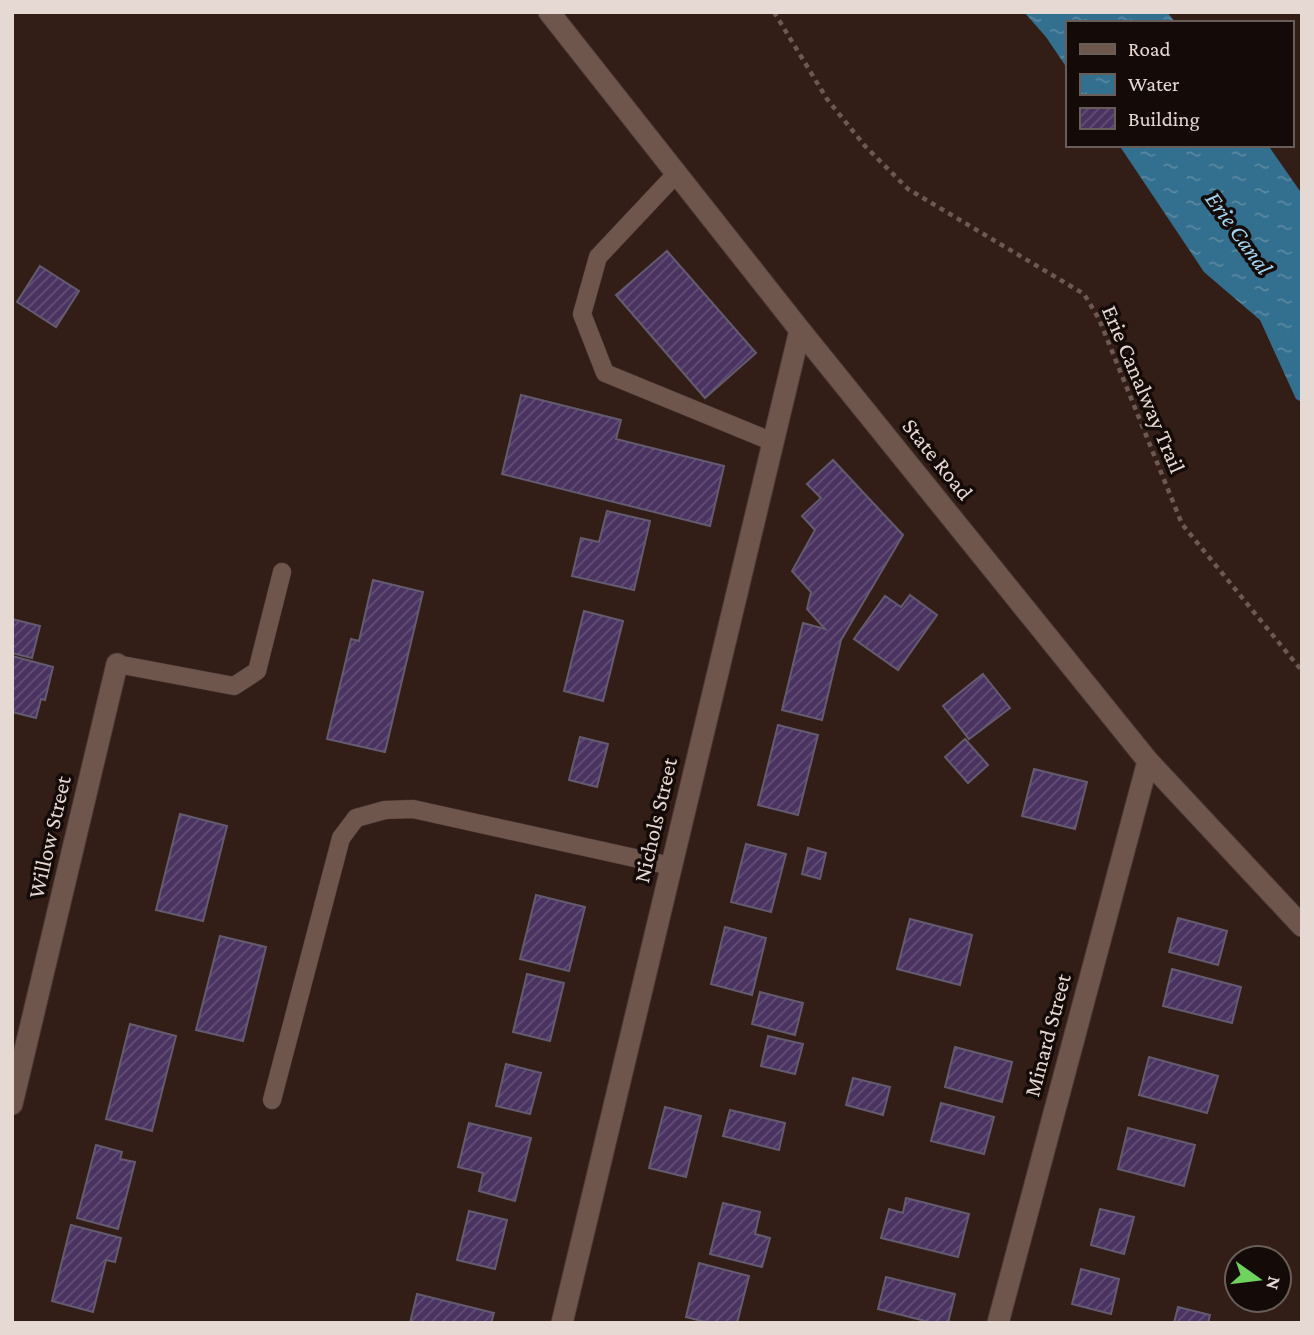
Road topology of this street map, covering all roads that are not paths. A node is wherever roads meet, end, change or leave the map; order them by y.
1 (549, 12) edge
2 (676, 174) junction
3 (800, 330) junction
4 (773, 442) junction
5 (282, 572) dead end
6 (117, 664) joint
7 (1148, 761) junction
8 (671, 866) junction
9 (1302, 926) edge
10 (272, 1100) dead end
11 (12, 1104) edge
12 (562, 1323) edge
13 (998, 1323) edge

1 - 2 street, State Road
2 - 3 street, State Road
2 - 4 lane
3 - 4 street, Nichols Street
3 - 7 street, State Road
4 - 8 street, Nichols Street
5 - 6 lane
6 - 11 street, Willow Street
7 - 9 street, State Road
7 - 13 street, Minard Street
8 - 10 lane
8 - 12 street, Nichols Street

